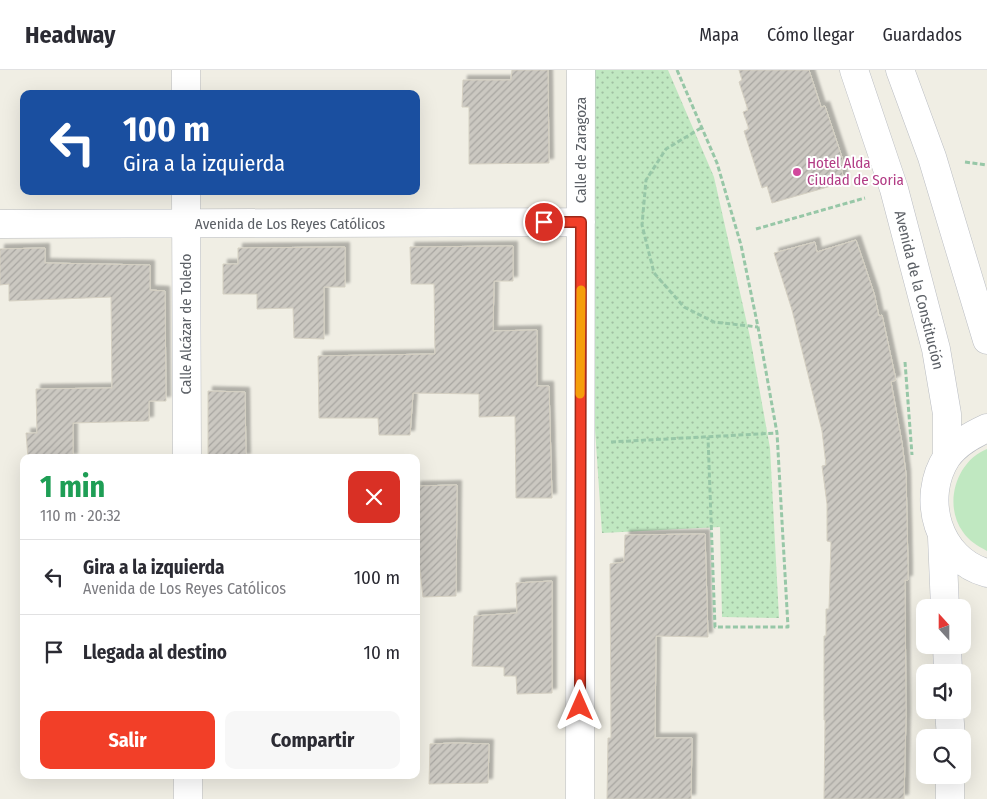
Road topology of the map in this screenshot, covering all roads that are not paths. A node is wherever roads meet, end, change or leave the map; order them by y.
1 (186, 70) edge
2 (581, 70) edge
3 (854, 70) edge
4 (900, 70) edge
5 (186, 90) edge
6 (186, 195) edge
7 (581, 222) junction
8 (0, 224) edge
9 (186, 224) junction
10 (987, 340) edge
11 (987, 428) edge
12 (187, 454) edge
13 (948, 457) junction
14 (942, 537) junction
15 (987, 573) edge
16 (945, 599) edge
17 (188, 779) edge
18 (950, 784) edge
19 (188, 799) edge
20 (580, 799) edge
21 (950, 799) edge

1 - 5 street
2 - 7 street, Calle de Zaragoza
3 - 13 street, Avenida de la Constitución
4 - 10 street
6 - 9 street, Calle Alcázar de Toledo
7 - 9 street, Avenida de Los Reyes Católicos
7 - 20 street, Calle de Zaragoza
8 - 9 street, Avenida de Los Reyes Católicos
9 - 12 street, Calle Alcázar de Toledo
11 - 13 street
13 - 14 street
14 - 15 street
14 - 16 street
17 - 19 street
18 - 21 street

